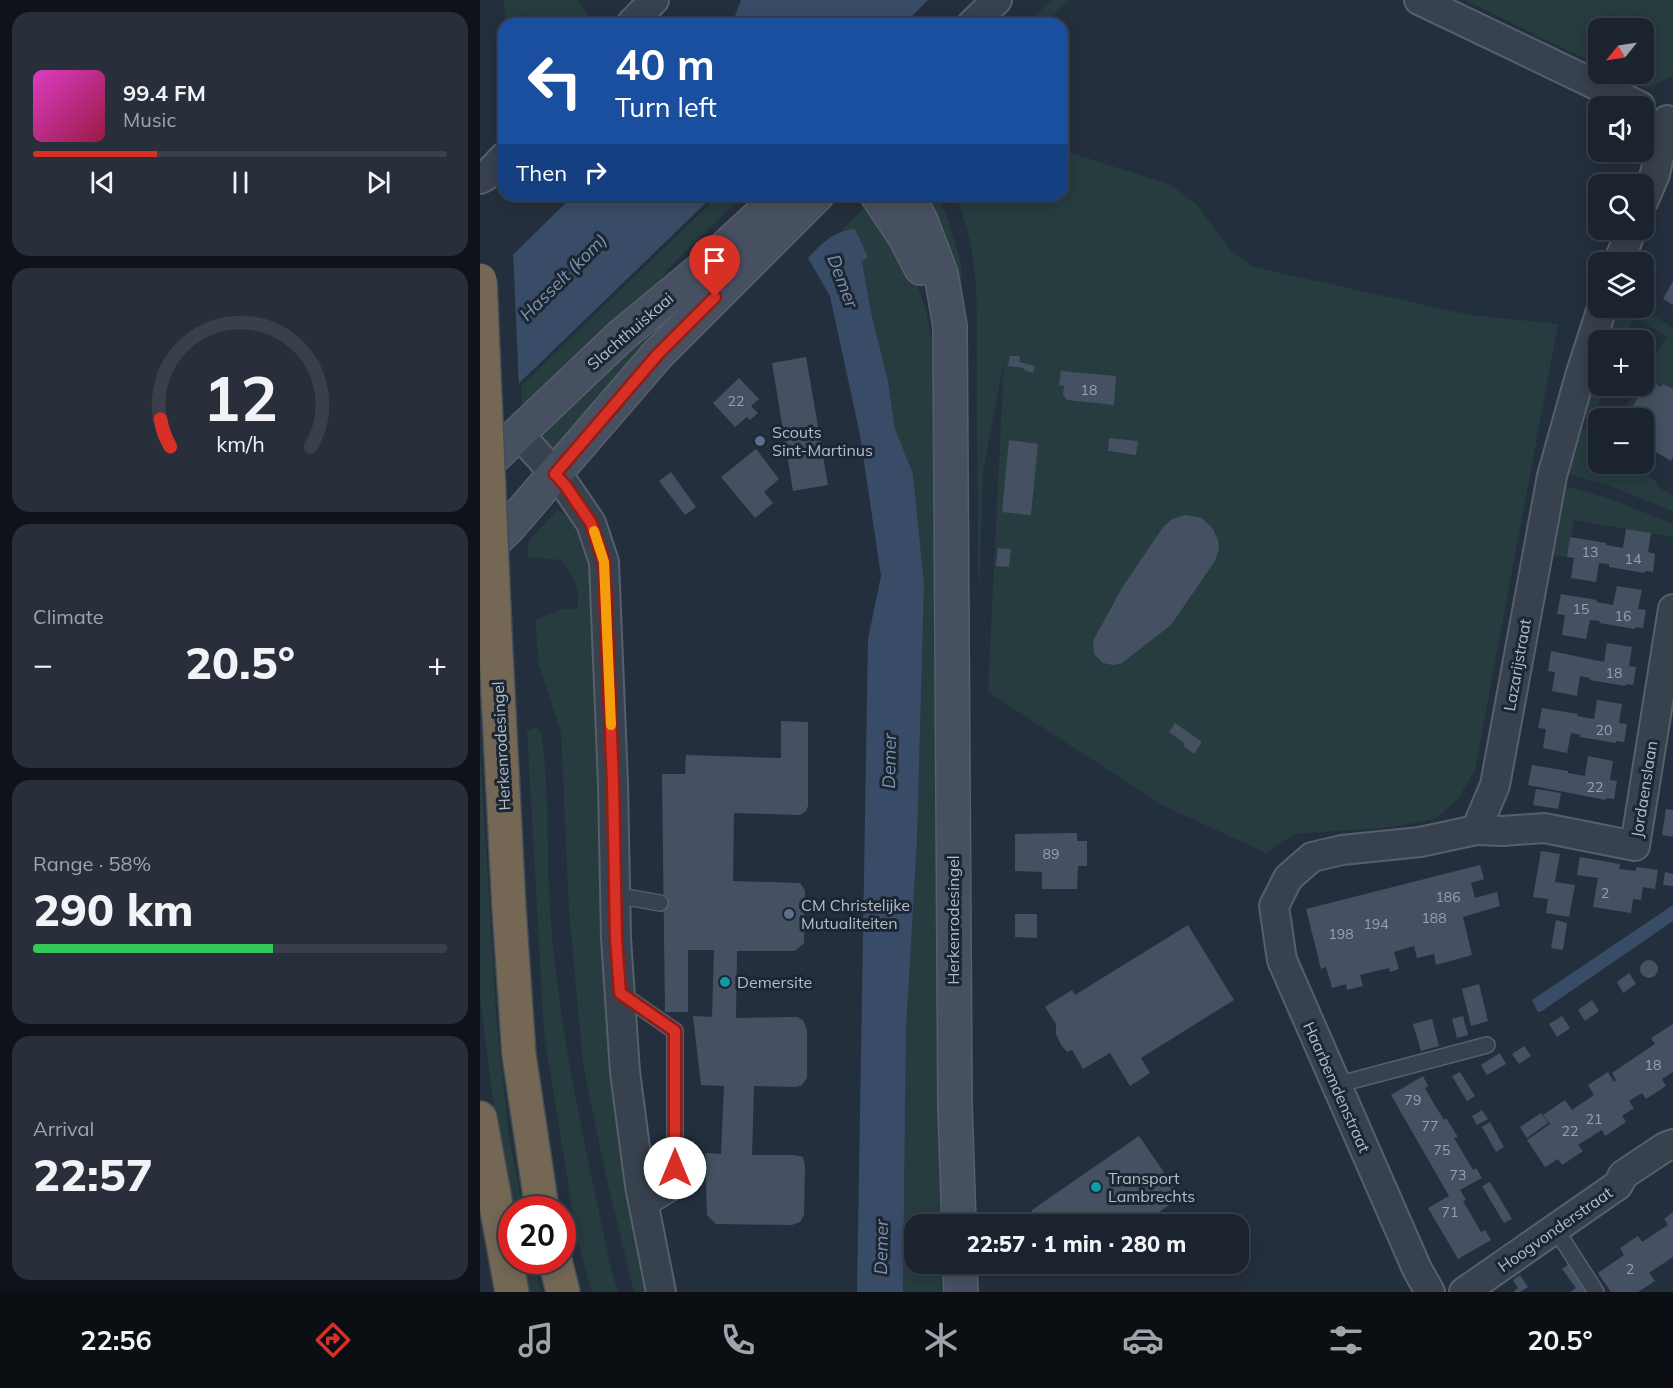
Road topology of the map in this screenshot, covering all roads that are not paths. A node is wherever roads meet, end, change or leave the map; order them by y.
1 (654, 0) edge
2 (997, 0) edge
3 (1419, 0) edge
4 (637, 18) edge
5 (978, 18) edge
6 (1619, 96) edge
7 (1661, 115) edge
8 (498, 163) edge
9 (1654, 176) edge
10 (480, 179) edge
11 (776, 201) edge
12 (812, 201) edge
13 (881, 201) edge
14 (910, 201) edge
15 (480, 280) edge
16 (1599, 318) edge
17 (949, 365) junction
18 (518, 433) junction
19 (480, 470) edge
20 (555, 474) junction
21 (480, 555) edge
22 (1673, 609) edge
23 (1476, 830) junction
24 (615, 895) junction
25 (660, 903) dead end
26 (620, 993) junction
27 (1487, 1045) dead end
28 (1336, 1085) junction
29 (480, 1118) edge
30 (1673, 1144) edge
31 (540, 1196) edge
32 (644, 1210) junction
33 (959, 1214) edge
34 (1555, 1228) junction
35 (558, 1274) edge
36 (961, 1274) edge
37 (512, 1292) edge
38 (563, 1292) edge
39 (661, 1292) edge
40 (962, 1292) edge
41 (1430, 1292) edge
42 (1464, 1292) edge
43 (1596, 1292) edge

1 - 4 street
2 - 5 street
3 - 6 street
7 - 9 street
8 - 10 street
11 - 18 street, Slachthuiskaai
12 - 20 street, Slachthuiskaai
13 - 17 street, Herkenrodesingel
14 - 17 street, Herkenrodesingel
15 - 31 highway, Herkenrodesingel, bridge
16 - 23 street, Lazarijstraat
17 - 33 street, Herkenrodesingel
18 - 19 street, Slachthuiskaai
18 - 20 street
20 - 21 street, Slachthuiskaai
20 - 24 street
22 - 23 street, Jordaenslaan
23 - 28 street, Haarbemdenstraat
24 - 25 lane
24 - 26 street
26 - 32 street
26 - 32 lane
27 - 28 lane
28 - 41 street, Haarbemdenstraat
29 - 37 highway
30 - 34 street, Hoogvonderstraat
32 - 39 street
34 - 42 street, Hoogvonderstraat
34 - 43 lane
35 - 38 highway
36 - 40 street

